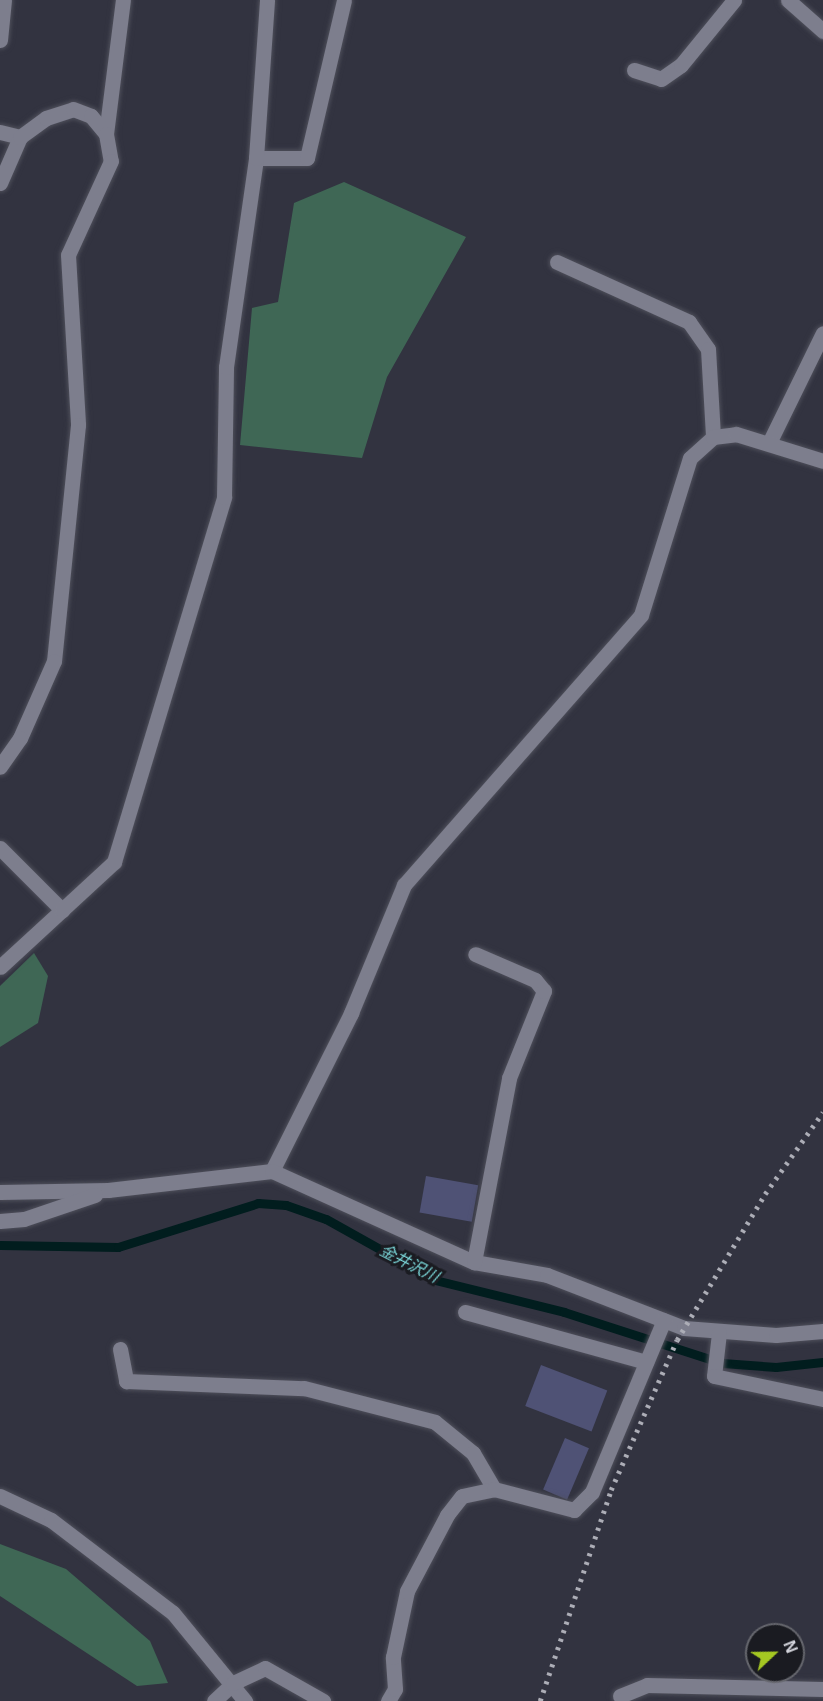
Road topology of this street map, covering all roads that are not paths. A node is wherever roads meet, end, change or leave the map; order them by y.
1 (4, 0) edge
2 (123, 0) edge
3 (267, 0) edge
4 (345, 0) edge
5 (734, 0) edge
6 (788, 0) edge
7 (823, 31) edge
8 (0, 40) edge
9 (634, 70) dead end
10 (0, 132) edge
11 (106, 134) junction
12 (20, 137) junction
13 (256, 158) junction
14 (0, 183) edge
15 (557, 262) dead end
16 (823, 333) edge
17 (713, 437) junction
18 (770, 441) junction
19 (823, 461) edge
20 (0, 767) edge
21 (0, 848) edge
22 (62, 910) junction
23 (475, 954) dead end
24 (0, 968) edge
25 (272, 1171) junction
26 (108, 1190) junction
27 (0, 1192) edge
28 (0, 1221) edge
29 (474, 1262) junction
30 (465, 1312) dead end
31 (662, 1325) junction
32 (823, 1331) edge
33 (719, 1334) junction
34 (120, 1349) dead end
35 (648, 1357) junction
36 (823, 1399) edge
37 (494, 1489) junction
38 (0, 1496) edge
39 (233, 1683) junction
40 (823, 1689) edge
41 (618, 1693) edge
42 (214, 1701) edge
43 (245, 1701) edge
44 (323, 1701) edge
45 (388, 1701) edge

1 - 8 street
2 - 11 street
3 - 13 street
4 - 13 street
5 - 9 street
6 - 7 street
10 - 12 street
11 - 12 street
11 - 20 street
12 - 14 street
13 - 22 street
15 - 17 street
16 - 18 street
17 - 18 street
17 - 25 street
18 - 19 street
21 - 22 street
22 - 24 street
23 - 29 street
25 - 26 street
25 - 29 street
26 - 27 street
26 - 28 street
29 - 31 street
30 - 35 street
31 - 33 street
31 - 35 street
32 - 33 street
33 - 36 street
34 - 37 street
35 - 37 street
37 - 45 street
38 - 39 street
39 - 42 street
39 - 43 street
39 - 44 street
40 - 41 street

